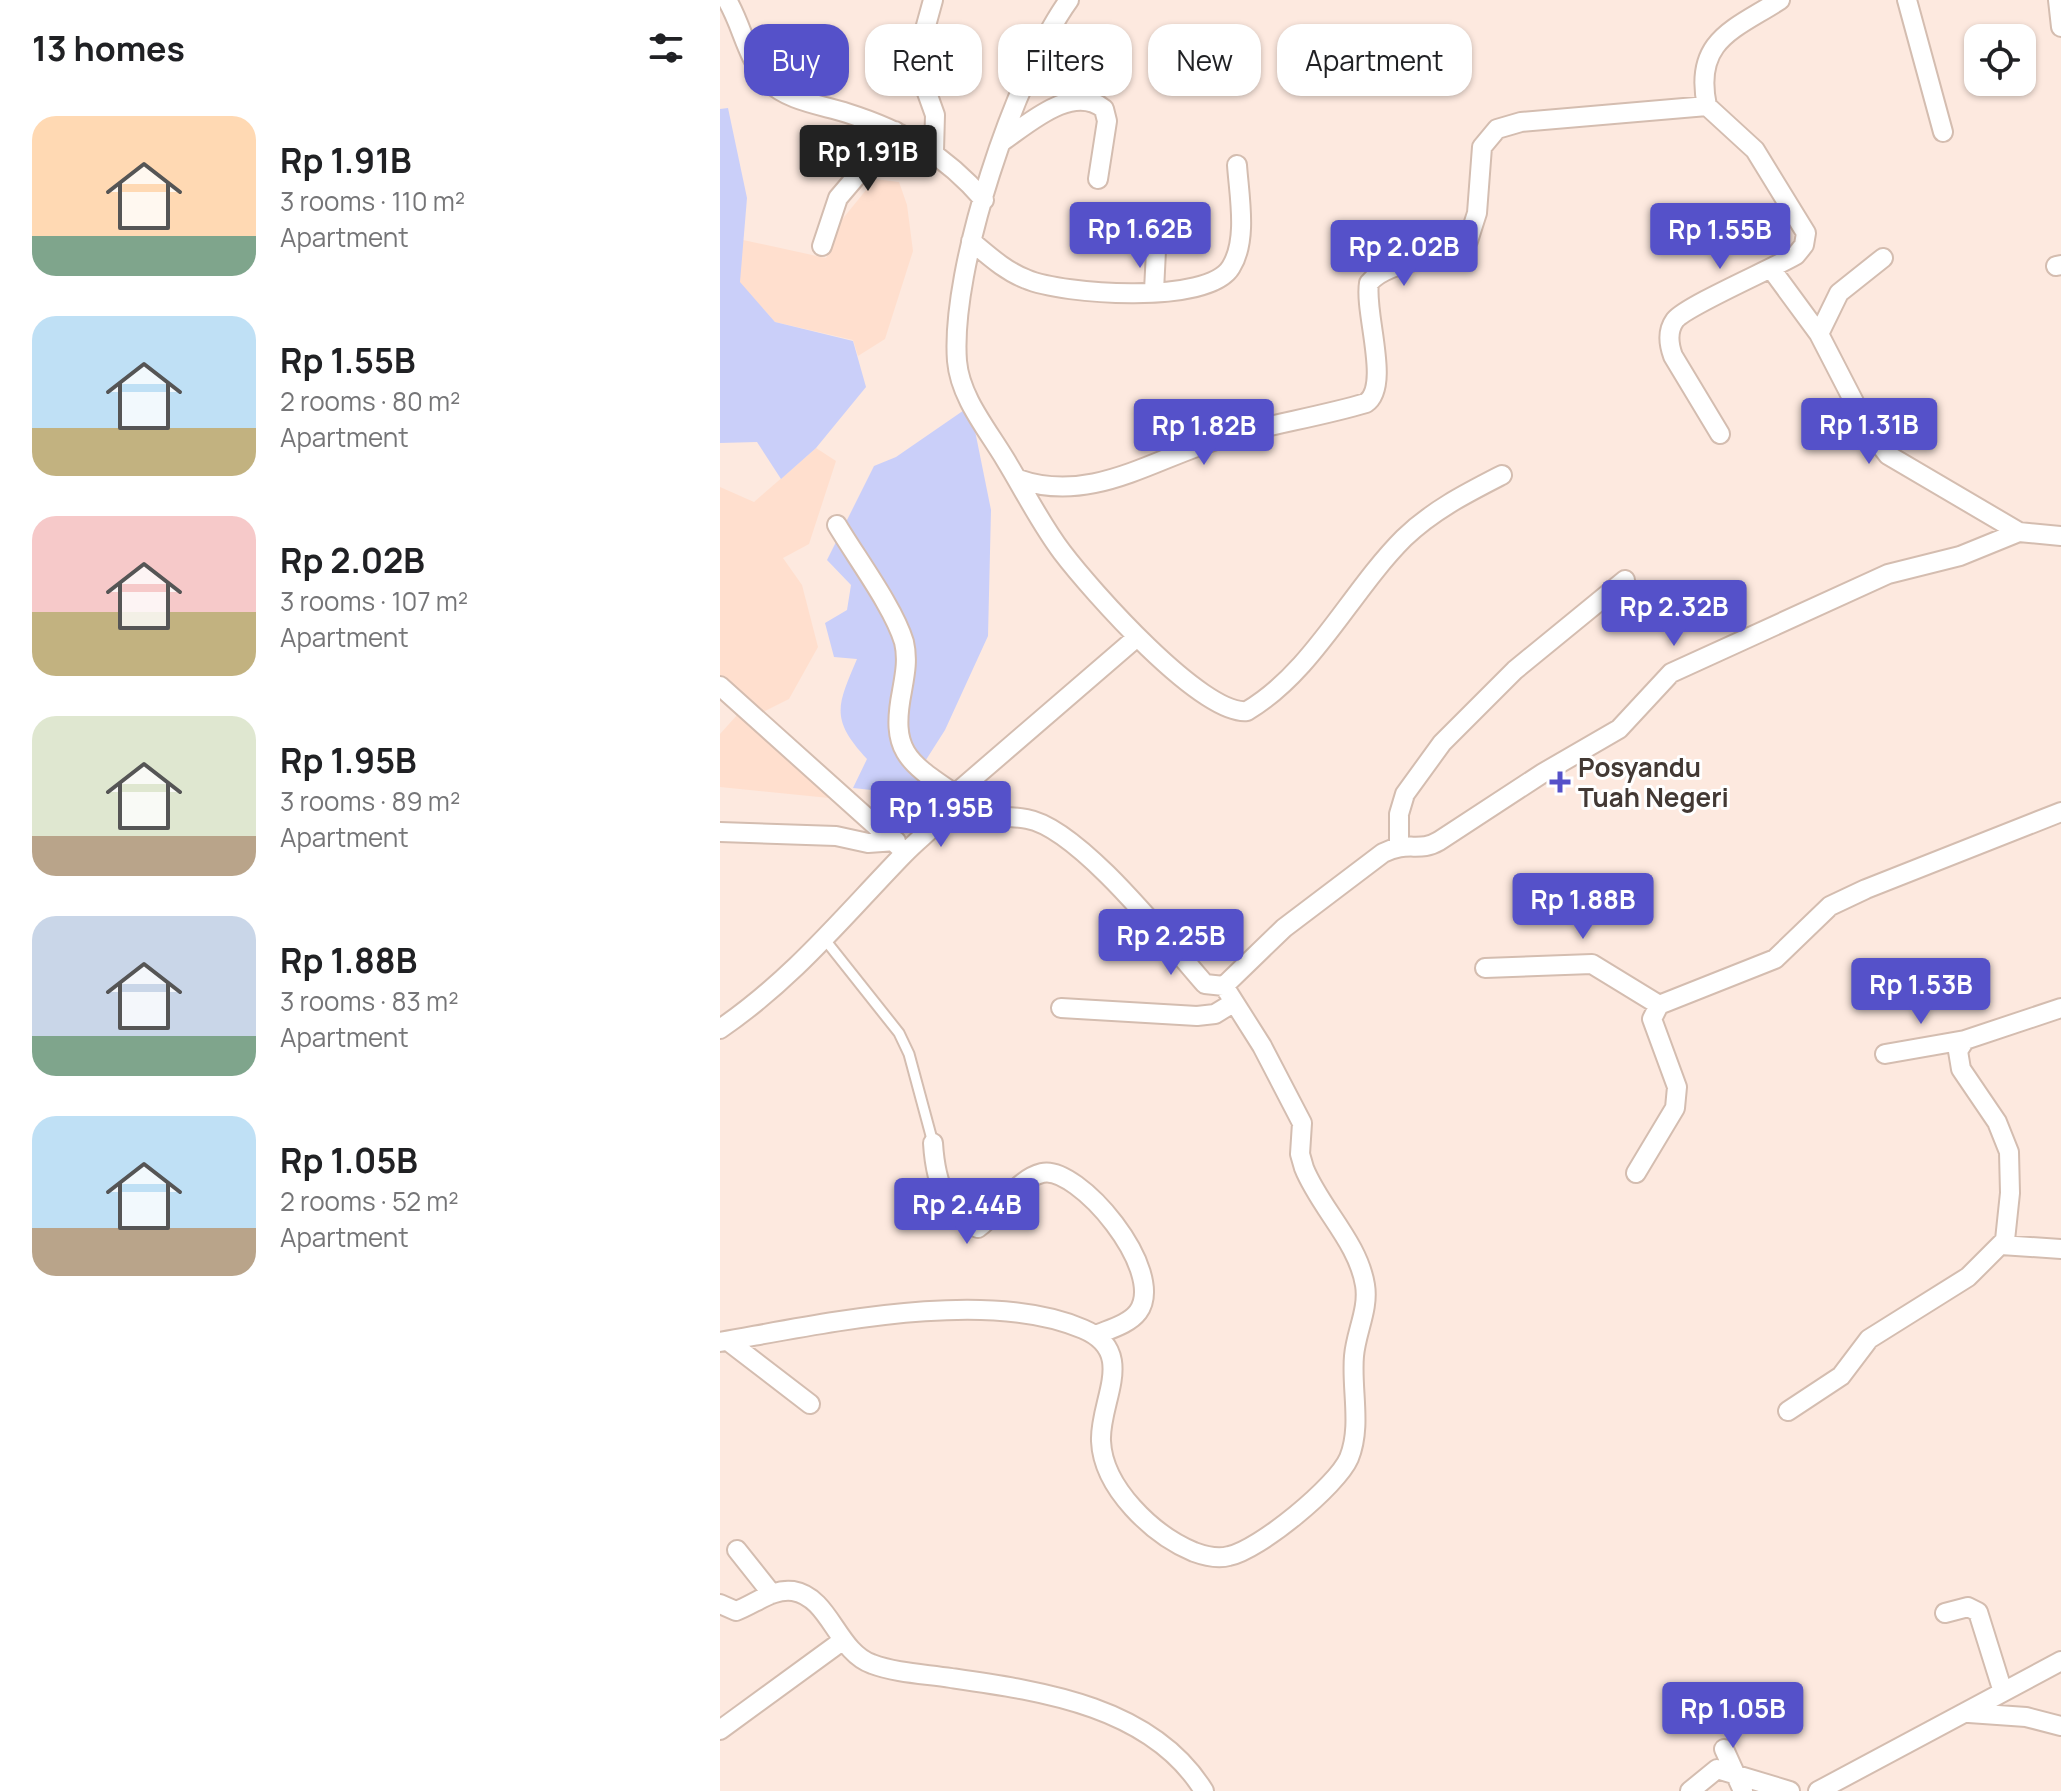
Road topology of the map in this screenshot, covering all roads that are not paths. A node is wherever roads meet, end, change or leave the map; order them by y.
1 (727, 0) edge
2 (933, 0) edge
3 (1069, 0) edge
4 (1780, 0) edge
5 (1907, 0) edge
6 (2058, 0) edge
7 (2061, 27) edge
8 (1707, 106) junction
9 (895, 131) junction
10 (1943, 132) dead end
11 (1003, 141) junction
12 (934, 151) junction
13 (1237, 165) dead end
14 (1098, 179) dead end
15 (984, 200) junction
16 (1157, 230) dead end
17 (971, 241) junction
18 (822, 246) dead end
19 (1883, 258) dead end
20 (1772, 270) junction
21 (1154, 291) junction
22 (1819, 334) junction
23 (1720, 434) dead end
24 (1502, 475) dead end
25 (1018, 479) junction
26 (837, 525) dead end
27 (2019, 532) junction
28 (2061, 536) edge
29 (1625, 580) dead end
30 (1136, 638) junction
31 (720, 686) edge
32 (955, 794) junction
33 (2061, 812) edge
34 (941, 822) junction
35 (720, 832) edge
36 (1399, 844) junction
37 (901, 847) junction
38 (826, 941) junction
39 (1485, 968) dead end
40 (1224, 986) junction
41 (1233, 1003) junction
42 (1659, 1005) junction
43 (1061, 1008) dead end
44 (2061, 1008) edge
45 (720, 1029) edge
46 (1965, 1040) junction
47 (1885, 1054) dead end
48 (933, 1143) joint
49 (1636, 1173) dead end
50 (2001, 1245) junction
51 (2061, 1249) edge
52 (1096, 1335) junction
53 (724, 1342) edge
54 (810, 1404) dead end
55 (1788, 1411) dead end
56 (737, 1550) dead end
57 (772, 1594) junction
58 (720, 1604) edge
59 (1945, 1613) dead end
60 (842, 1641) junction
61 (2061, 1661) edge
62 (2003, 1692) junction
63 (1969, 1713) junction
64 (2061, 1726) edge
65 (720, 1730) edge
66 (1724, 1749) dead end
67 (1736, 1772) junction
68 (1204, 1791) edge
69 (1690, 1791) edge
70 (1743, 1791) edge
71 (1790, 1791) edge
72 (1818, 1791) edge

1 - 9 street
2 - 12 street
3 - 11 street
4 - 8 street
5 - 10 street
6 - 7 street
8 - 20 street
8 - 25 street
9 - 12 street
9 - 18 street
11 - 14 street
11 - 15 street
12 - 15 street
13 - 21 street
15 - 17 street
16 - 21 street
17 - 21 street
17 - 25 street
19 - 22 street
20 - 22 street
20 - 23 street
22 - 27 street
24 - 30 street
25 - 30 street
26 - 32 street
27 - 28 street
27 - 36 street
29 - 36 street
30 - 32 street
31 - 37 street
32 - 34 street
33 - 42 street
34 - 37 street
34 - 40 street
35 - 37 street
36 - 40 street
37 - 38 street
38 - 45 street
38 - 48 lane
39 - 42 street
40 - 41 street
41 - 43 street
41 - 52 street
42 - 49 street
44 - 46 street
46 - 47 street
46 - 50 street
48 - 52 street
50 - 51 street
50 - 55 street
52 - 53 street
53 - 54 street
56 - 57 street
57 - 58 street
57 - 60 street
59 - 62 street
60 - 65 street
60 - 68 street
61 - 62 street
62 - 63 street
63 - 64 street
63 - 72 street
66 - 67 street
67 - 69 street
67 - 70 street
67 - 71 street

